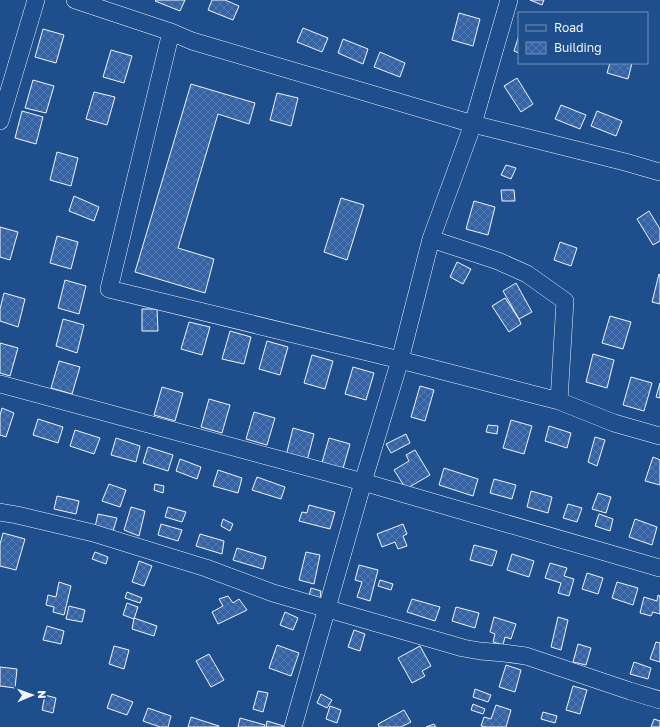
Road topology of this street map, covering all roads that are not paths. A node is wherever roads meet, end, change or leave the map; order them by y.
1 (36, 0) edge
2 (75, 0) edge
3 (509, 0) edge
4 (171, 32) junction
5 (0, 121) edge
6 (473, 124) junction
7 (660, 172) edge
8 (431, 239) junction
9 (400, 360) junction
10 (0, 384) edge
11 (559, 401) junction
12 (660, 436) edge
13 (363, 482) junction
14 (0, 512) edge
15 (660, 568) edge
16 (327, 609) junction
17 (660, 700) edge
18 (293, 727) edge

1 - 5 street
2 - 4 street
3 - 6 street
4 - 6 street
4 - 9 street
6 - 7 street
6 - 8 street
8 - 9 street
8 - 11 street
9 - 11 street
9 - 13 street
10 - 13 street
11 - 12 street
13 - 15 street
13 - 16 street
14 - 16 street
16 - 17 street
16 - 18 street

